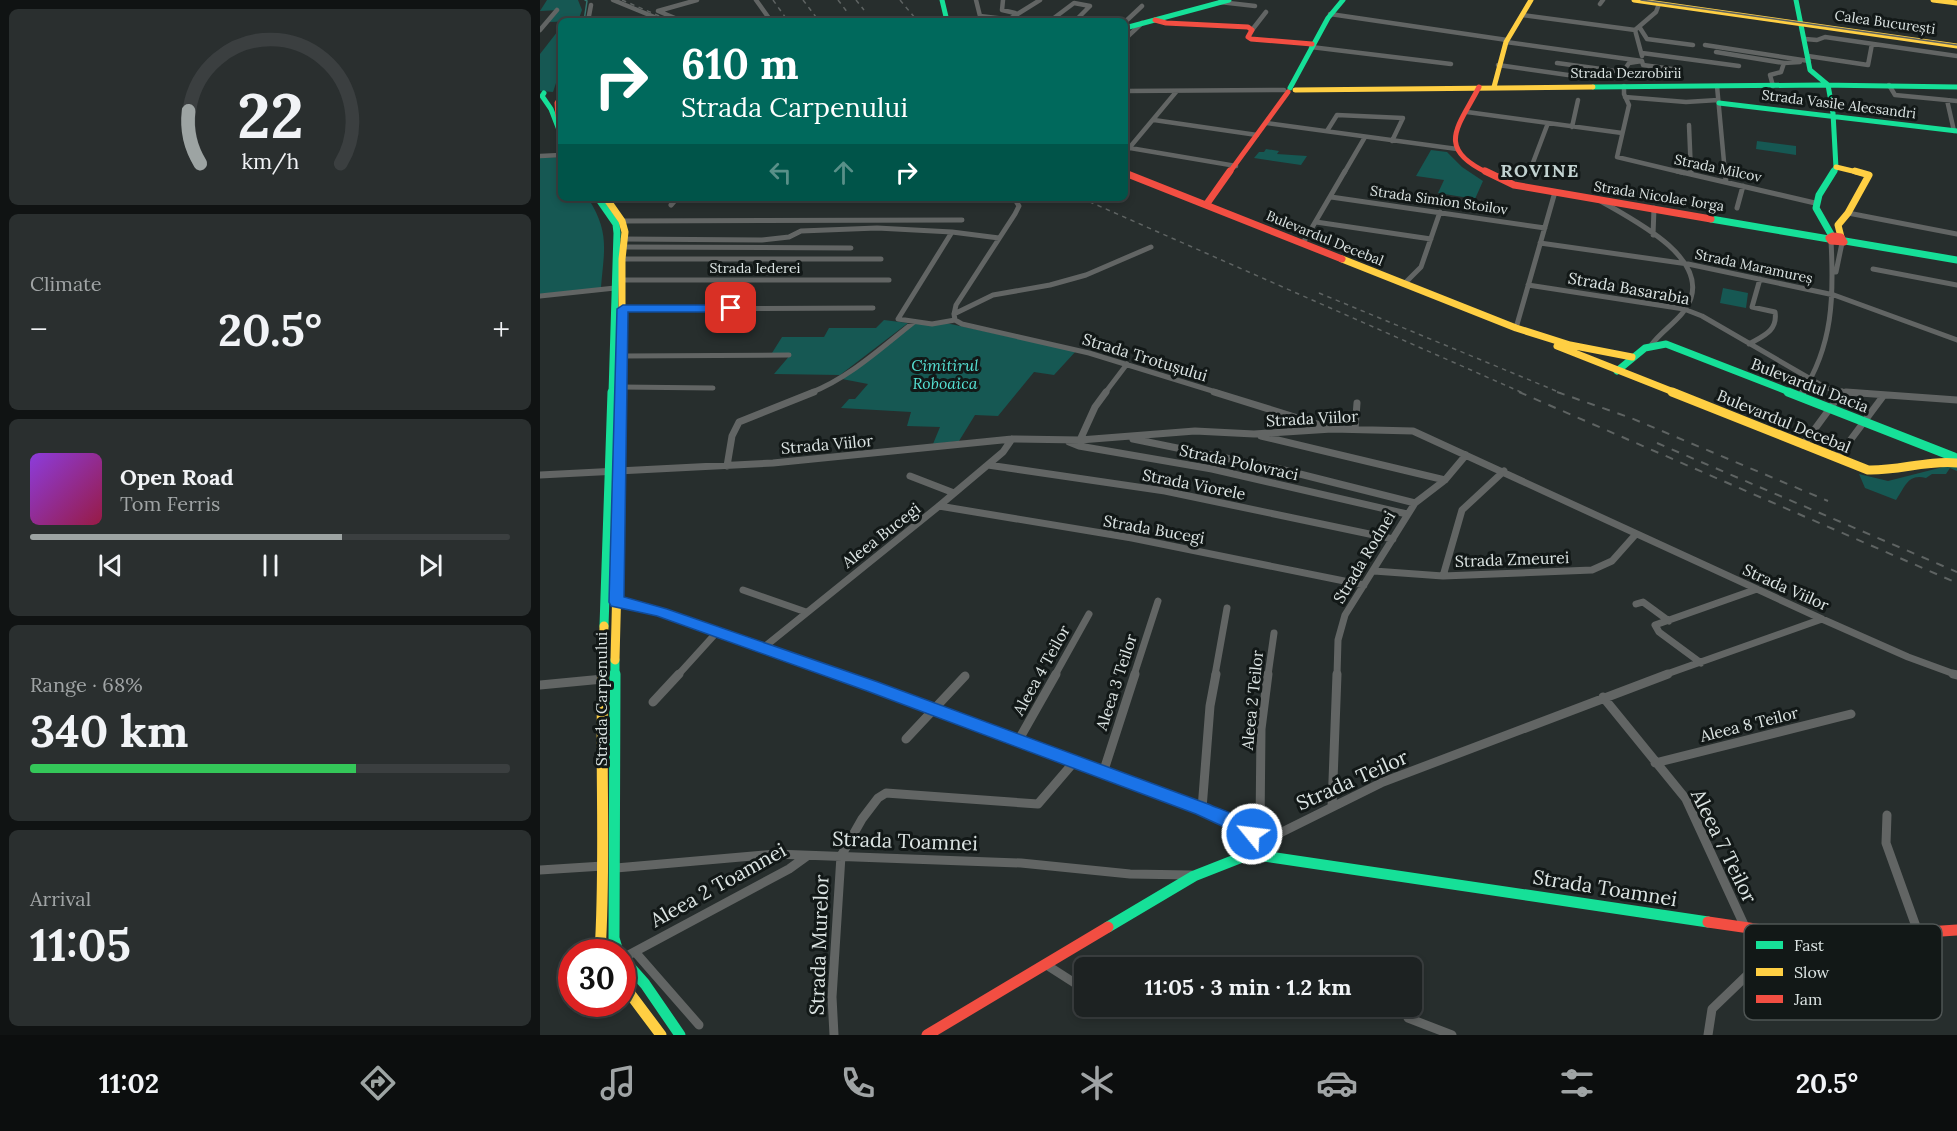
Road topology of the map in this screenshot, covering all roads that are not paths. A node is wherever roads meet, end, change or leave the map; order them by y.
1 (613, 0) edge
2 (697, 0) edge
3 (756, 0) edge
4 (942, 0) edge
5 (976, 0) edge
6 (1003, 0) edge
7 (1040, 0) edge
8 (1343, 0) edge
9 (1532, 0) edge
10 (1634, 0) edge
11 (1796, 0) edge
12 (1933, 0) edge
13 (1225, 1) edge
14 (1659, 2) edge
15 (1957, 3) edge
16 (591, 4) dead end
17 (1142, 6) dead end
18 (1255, 6) dead end
19 (557, 10) dead end
20 (1015, 12) junction
21 (1266, 12) dead end
22 (1330, 14) junction
23 (1522, 15) junction
24 (589, 18) edge
25 (657, 18) edge
26 (674, 18) edge
27 (769, 18) edge
28 (946, 18) edge
29 (994, 18) edge
30 (1010, 18) edge
31 (1054, 18) edge
32 (1078, 18) edge
33 (1128, 18) edge
34 (1155, 20) junction
35 (1801, 22) junction
36 (1142, 23) junction
37 (1819, 26) junction
38 (1128, 27) edge
39 (1638, 29) junction
40 (540, 30) edge
41 (1252, 30) junction
42 (1128, 36) edge
43 (1805, 39) junction
44 (1507, 41) junction
45 (1889, 41) junction
46 (1872, 44) junction
47 (1693, 45) dead end
48 (1705, 45) dead end
49 (1311, 46) junction
50 (1956, 48) edge
51 (1562, 50) junction
52 (1716, 52) dead end
53 (1642, 53) junction
54 (1808, 58) junction
55 (1642, 61) junction
56 (1557, 63) junction
57 (1784, 63) junction
58 (1451, 64) dead end
59 (1498, 65) junction
60 (1739, 66) dead end
61 (1679, 70) dead end
62 (1554, 73) junction
63 (1568, 75) dead end
64 (1495, 84) junction
65 (1827, 85) junction
66 (1889, 85) junction
67 (1717, 86) junction
68 (1773, 86) junction
69 (1957, 87) edge
70 (1289, 90) junction
71 (1477, 90) junction
72 (1128, 92) edge
73 (1176, 92) junction
74 (1624, 92) junction
75 (542, 93) edge
76 (558, 96) edge
77 (1578, 100) dead end
78 (1947, 100) junction
79 (558, 101) edge
80 (1718, 102) junction
81 (1957, 102) edge
82 (1467, 112) junction
83 (558, 116) edge
84 (1833, 116) junction
85 (1154, 120) junction
86 (1267, 123) junction
87 (1548, 123) junction
88 (1689, 124) dead end
89 (1572, 127) junction
90 (558, 128) edge
91 (1327, 131) junction
92 (1956, 131) edge
93 (1622, 133) junction
94 (1257, 135) junction
95 (1365, 137) junction
96 (1392, 141) junction
97 (1130, 148) joint
98 (1456, 149) junction
99 (558, 154) edge
100 (540, 156) edge
101 (1236, 166) junction
102 (1836, 167) junction
103 (1529, 173) dead end
104 (1128, 174) edge
105 (1691, 174) junction
106 (1726, 182) junction
107 (1743, 186) junction
108 (1556, 192) junction
109 (1330, 196) junction
110 (1597, 199) junction
111 (600, 201) edge
112 (608, 201) edge
113 (675, 201) edge
114 (1016, 201) edge
115 (1815, 202) junction
116 (1206, 205) junction
117 (671, 206) dead end
118 (1654, 208) junction
119 (1737, 208) dead end
120 (1440, 212) junction
121 (1848, 213) junction
122 (1817, 217) junction
123 (962, 220) dead end
124 (622, 221) junction
125 (1316, 222) junction
126 (1840, 222) junction
127 (1545, 228) junction
128 (952, 232) junction
129 (1957, 234) edge
130 (1653, 235) junction
131 (999, 238) junction
132 (1431, 239) junction
133 (1837, 239) junction
134 (623, 243) junction
135 (1303, 243) junction
136 (1540, 243) junction
137 (1151, 247) dead end
138 (851, 248) dead end
139 (622, 258) junction
140 (881, 259) dead end
141 (1957, 260) edge
142 (1688, 264) junction
143 (1873, 269) dead end
144 (1760, 279) junction
145 (621, 280) junction
146 (889, 280) dead end
147 (1833, 283) junction
148 (1404, 284) junction
149 (1528, 285) junction
150 (1957, 285) edge
151 (615, 288) junction
152 (1834, 295) junction
153 (540, 296) edge
154 (873, 308) dead end
155 (623, 309) junction
156 (1684, 309) junction
157 (955, 317) junction
158 (914, 322) junction
159 (1516, 328) junction
160 (1957, 332) edge
161 (1954, 339) edge
162 (1652, 344) junction
163 (1749, 344) junction
164 (789, 355) dead end
165 (623, 356) junction
166 (1632, 357) junction
167 (1127, 364) junction
168 (1617, 371) junction
169 (1812, 380) junction
170 (621, 387) junction
171 (713, 388) dead end
172 (1842, 392) junction
173 (1884, 395) junction
174 (1800, 397) junction
175 (1957, 400) edge
176 (1357, 403) dead end
177 (1830, 409) junction
178 (1864, 422) junction
179 (1332, 429) junction
180 (1355, 429) junction
181 (1254, 434) junction
182 (1126, 437) junction
183 (1012, 439) junction
184 (1064, 440) junction
185 (1080, 440) junction
186 (1803, 445) junction
187 (1931, 448) junction
188 (1466, 455) junction
189 (1837, 458) junction
190 (1936, 459) junction
191 (1957, 460) edge
192 (988, 465) junction
193 (727, 466) junction
194 (619, 471) junction
195 (1504, 471) junction
196 (608, 472) junction
197 (540, 475) edge
198 (910, 476) dead end
199 (1445, 480) junction
200 (954, 493) junction
201 (1415, 502) junction
202 (939, 506) junction
203 (1407, 514) junction
204 (1636, 534) junction
205 (1393, 539) junction
206 (1374, 571) junction
207 (1443, 576) junction
208 (1364, 585) junction
209 (1757, 589) junction
210 (743, 590) dead end
211 (616, 602) junction
212 (1158, 602) dead end
213 (1636, 604) dead end
214 (1227, 608) dead end
215 (806, 612) junction
216 (1089, 614) dead end
217 (1822, 619) junction
218 (1669, 621) junction
219 (717, 632) junction
220 (1274, 633) dead end
221 (763, 648) junction
222 (1701, 663) junction
223 (1957, 675) edge
224 (965, 676) dead end
225 (603, 679) junction
226 (540, 685) edge
227 (1602, 697) junction
228 (653, 702) dead end
229 (935, 710) junction
230 (1851, 714) dead end
231 (906, 738) dead end
232 (1018, 741) junction
233 (1074, 762) junction
234 (1655, 763) junction
235 (1103, 773) junction
236 (1332, 807) junction
237 (1202, 809) junction
238 (1887, 815) dead end
239 (1262, 842) junction
240 (1250, 854) junction
241 (807, 856) junction
242 (841, 856) junction
243 (603, 866) junction
244 (616, 868) junction
245 (540, 870) edge
246 (1193, 876) junction
247 (1915, 924) edge
248 (1744, 925) edge
249 (1744, 927) edge
250 (1957, 930) edge
251 (1942, 931) edge
252 (600, 939) edge
253 (614, 939) edge
254 (636, 953) joint
255 (1045, 964) junction
256 (636, 973) edge
257 (1744, 978) edge
258 (1074, 983) edge
259 (636, 1002) edge
260 (1408, 1018) dead end
261 (699, 1025) dead end
262 (661, 1035) edge
263 (680, 1035) edge
264 (834, 1035) edge
265 (927, 1035) edge
266 (1452, 1035) edge
267 (1708, 1035) edge

1 - 25 street
2 - 26 street
3 - 27 street
4 - 28 street
5 - 29 street
6 - 20 street
7 - 20 street
8 - 22 street
9 - 23 street
10 - 14 street, Calea București
11 - 35 street
12 - 15 street
13 - 18 street
13 - 34 street
14 - 35 street, Calea București
14 - 39 street
16 - 24 street
17 - 33 street
19 - 40 street
20 - 30 street
21 - 41 street
22 - 44 street
22 - 49 street
23 - 39 street
23 - 44 street
31 - 32 street
34 - 36 street
34 - 41 street
35 - 37 street, Calea București
35 - 43 street
35 - 50 street, Calea București
36 - 38 street
36 - 42 street
37 - 43 street
37 - 45 street, Calea București
39 - 47 street
39 - 53 street
41 - 49 street
43 - 46 street
43 - 54 street
44 - 51 street
44 - 59 street
45 - 46 street
45 - 50 street, Calea București
46 - 54 street
48 - 54 street
49 - 58 street
49 - 70 street
51 - 55 street
51 - 56 street
52 - 57 street
53 - 55 street
53 - 60 street
54 - 57 street
54 - 65 street
55 - 56 street
55 - 61 street
56 - 62 street
57 - 68 street
59 - 62 street
59 - 64 street
62 - 63 street
64 - 71 street, Strada Dezrobirii
64 - 74 street, Strada Dezrobirii
65 - 66 street, Strada Dezrobirii
65 - 68 street, Strada Dezrobirii
65 - 84 street
66 - 69 street, Strada Dezrobirii
66 - 78 street
67 - 68 street, Strada Dezrobirii
67 - 74 street, Strada Dezrobirii
67 - 80 street
70 - 71 street, Strada Dezrobirii
70 - 73 street, Strada Dezrobirii
70 - 86 street
71 - 82 street
72 - 73 street, Strada Dezrobirii
73 - 85 street
74 - 80 street
74 - 93 street
75 - 76 street
75 - 90 street
77 - 89 street
78 - 81 street
78 - 92 street
79 - 83 street
80 - 84 street, Strada Vasile Alecsandri
80 - 106 street
82 - 87 street
82 - 98 street
84 - 92 street, Strada Vasile Alecsandri
84 - 102 street
85 - 94 street
85 - 97 street
86 - 91 street
86 - 94 street
87 - 89 street
87 - 103 street
88 - 105 street
89 - 93 street
91 - 95 street
91 - 96 street
93 - 105 street, Strada Milcov
94 - 101 street
95 - 96 street
95 - 109 street
96 - 98 street
97 - 101 street
98 - 108 street, Strada Nicolae Iorga
99 - 100 street
101 - 116 street
102 - 115 street
102 - 121 street
104 - 116 street, Bulevardul Decebal
105 - 106 street, Strada Milcov
106 - 107 street, Strada Milcov
107 - 115 street, Strada Milcov
107 - 119 street
108 - 110 street, Strada Nicolae Iorga
108 - 127 street
109 - 120 street, Strada Simion Stoilov
109 - 125 street
110 - 118 street, Strada Nicolae Iorga
110 - 130 street
111 - 151 street, Strada Carpenului
112 - 124 street
113 - 117 street
114 - 131 street
115 - 122 street
116 - 135 street, Bulevardul Decebal
118 - 130 street
118 - 133 street, Strada Nicolae Iorga
120 - 127 street, Strada Simion Stoilov
120 - 132 street
121 - 126 street
121 - 129 street
122 - 126 street
122 - 133 street
123 - 124 street
124 - 134 street, Strada Carpenului
125 - 132 street
125 - 135 street
126 - 133 street
127 - 136 street
128 - 131 street
128 - 134 street
128 - 158 street
130 - 142 street
131 - 157 street
132 - 148 street
133 - 141 street, Strada Nicolae Iorga
133 - 147 street
133 - 147 street
134 - 138 street
134 - 139 street, Strada Carpenului
135 - 148 street, Bulevardul Decebal
136 - 142 street, Strada Maramureș
136 - 149 street
137 - 157 street
139 - 140 street
139 - 145 street, Strada Carpenului
142 - 144 street, Strada Maramureș
142 - 156 street
143 - 150 street
144 - 152 street, Strada Maramureș
144 - 163 street
145 - 146 street, Strada Iederei
145 - 155 street, Strada Carpenului
147 - 152 street
148 - 159 street, Bulevardul Decebal
149 - 156 street, Strada Basarabia
149 - 159 street
151 - 153 street
151 - 196 street, Strada Carpenului
152 - 161 street, Strada Maramureș
152 - 169 street
154 - 155 street
155 - 165 street, Strada Carpenului
156 - 162 street
156 - 163 street, Strada Basarabia
157 - 158 street
157 - 167 street, Strada Trotușului
158 - 193 street
159 - 166 street, Bulevardul Decebal
159 - 168 street, Bulevardul Decebal
160 - 161 street
162 - 166 street
162 - 174 street, Bulevardul Dacia
163 - 169 street, Strada Basarabia
164 - 165 street
165 - 170 street, Strada Carpenului
166 - 168 street
167 - 179 street, Strada Trotușului
167 - 185 street
168 - 186 street, Bulevardul Decebal
169 - 172 street, Strada Basarabia
169 - 174 street
170 - 171 street
170 - 194 street, Strada Carpenului
172 - 173 street, Strada Basarabia
172 - 177 street
173 - 175 street, Strada Basarabia
173 - 178 street
174 - 177 street, Bulevardul Dacia
176 - 180 street
177 - 178 street, Bulevardul Dacia
177 - 186 street
178 - 187 street, Bulevardul Dacia
178 - 189 street
179 - 180 street, Strada Viilor
179 - 181 street, Strada Viilor
180 - 188 street, Strada Viilor
181 - 182 street, Strada Viilor
181 - 199 street
182 - 185 street, Strada Viilor
182 - 201 street
183 - 184 street, Strada Viilor
183 - 192 street, Aleea Bucegi
183 - 193 street, Strada Viilor
184 - 185 street, Strada Viilor
184 - 203 street, Strada Polovraci
186 - 189 street, Bulevardul Decebal
187 - 190 street
187 - 191 street, Bulevardul Dacia
188 - 195 street, Strada Viilor
188 - 199 street, Strada Rodnei
189 - 190 street, Bulevardul Decebal
190 - 191 street, Bulevardul Dacia
192 - 200 street, Aleea Bucegi
192 - 205 street, Strada Viorele
193 - 194 street, Strada Viilor
194 - 196 street, Strada Viilor
194 - 211 street, Strada Carpenului
195 - 204 street, Strada Viilor
195 - 207 street
196 - 197 street, Strada Viilor
196 - 225 street, Strada Carpenului
198 - 200 street
199 - 201 street, Strada Rodnei
200 - 202 street, Aleea Bucegi
201 - 203 street, Strada Rodnei
202 - 208 street, Strada Bucegi
202 - 215 street, Aleea Bucegi
203 - 205 street, Strada Rodnei
204 - 207 street, Strada Zmeurei
204 - 209 street, Strada Viilor
205 - 206 street, Strada Rodnei
206 - 207 street, Strada Zmeurei
206 - 208 street, Strada Rodnei
208 - 236 street, Strada Rodnei
209 - 217 street, Strada Viilor
209 - 218 street
210 - 215 street
211 - 219 street
211 - 244 street, Strada Carpenului
212 - 235 street, Aleea 3 Teilor
213 - 218 street
214 - 237 street
215 - 221 street, Aleea Bucegi
216 - 232 street, Aleea 4 Teilor
217 - 222 street, Strada Teilor
217 - 223 street, Strada Viilor
218 - 222 street
219 - 221 street
219 - 228 street
220 - 239 street, Aleea 2 Teilor
221 - 229 street
222 - 227 street, Strada Teilor
224 - 229 street
225 - 226 street
225 - 243 street, Strada Carpenului
227 - 234 street, Aleea 7 Teilor
227 - 236 street, Strada Teilor
229 - 231 street
229 - 232 street
230 - 234 street, Aleea 8 Teilor
232 - 233 street
233 - 235 street
233 - 242 street
234 - 248 street, Aleea 7 Teilor
235 - 237 street
236 - 239 street, Strada Teilor
237 - 239 street
238 - 247 street
239 - 240 street, Strada Teilor
240 - 246 street, Strada Teilor
240 - 249 street, Strada Toamnei
241 - 242 street, Strada Toamnei
241 - 244 street, Strada Toamnei
241 - 254 street, Aleea 2 Toamnei
242 - 246 street, Strada Toamnei
242 - 264 street, Strada Murelor
243 - 245 street
243 - 252 street, Strada Carpenului
244 - 253 street, Strada Carpenului
246 - 255 street, Strada Teilor
250 - 251 street, Strada Toamnei
254 - 261 street
255 - 258 street
255 - 265 street, Strada Teilor
256 - 263 street
257 - 267 street
259 - 262 street
260 - 266 street

